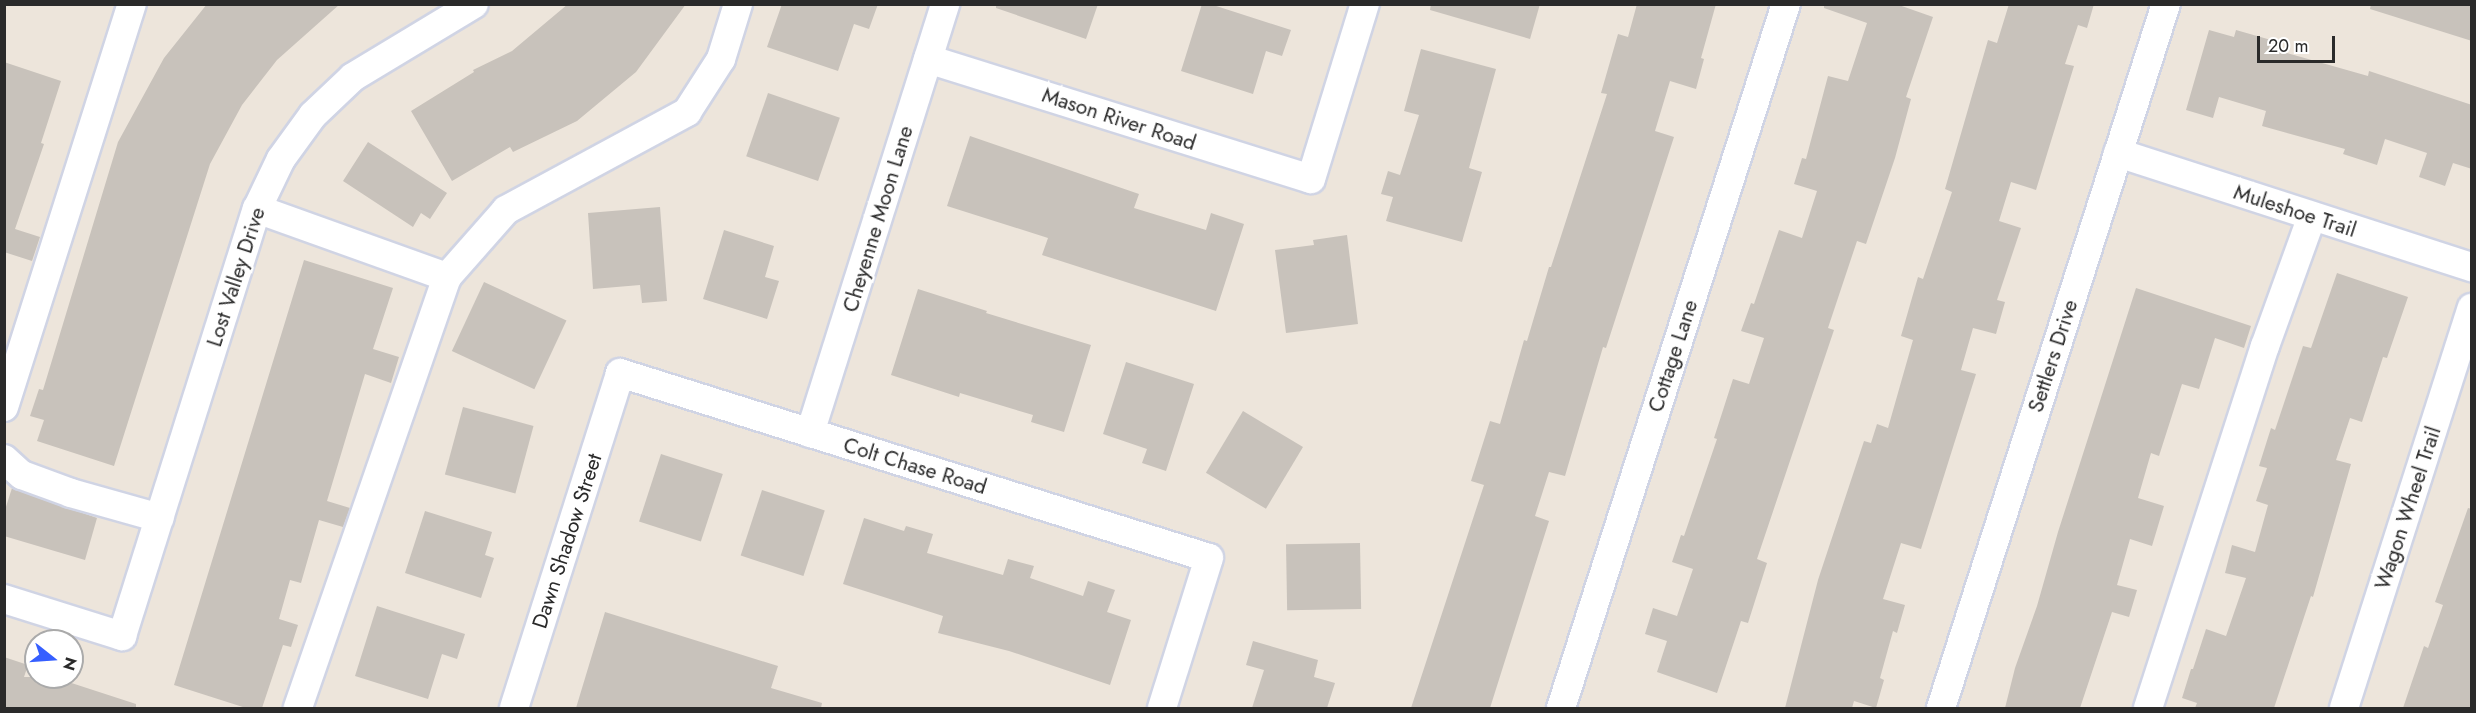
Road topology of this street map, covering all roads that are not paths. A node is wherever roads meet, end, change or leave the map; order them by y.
1 (132, 4) edge
2 (474, 4) edge
3 (738, 4) edge
4 (945, 4) edge
5 (1365, 4) edge
6 (1785, 4) edge
7 (2166, 4) edge
8 (928, 59) junction
9 (2118, 153) junction
10 (257, 209) junction
11 (2312, 216) junction
12 (2472, 267) edge
13 (447, 277) junction
14 (2472, 308) edge
15 (620, 373) joint
16 (4, 407) edge
17 (810, 433) junction
18 (4, 459) edge
19 (160, 518) junction
20 (4, 599) edge
21 (298, 708) edge
22 (514, 708) edge
23 (1162, 708) edge
24 (1561, 708) edge
25 (1941, 708) edge
26 (2148, 708) edge
27 (2344, 708) edge

1 - 16 street
2 - 10 street, Lost Valley Drive
3 - 13 street
4 - 8 street, Cheyenne Moon Lane
5 - 8 street, Mason River Road
6 - 24 street, Cottage Lane
7 - 9 street, Settlers Drive
8 - 17 street, Cheyenne Moon Lane
9 - 11 street, Muleshoe Trail
9 - 25 street, Settlers Drive
10 - 13 street
10 - 19 street, Lost Valley Drive
11 - 12 street, Muleshoe Trail
11 - 26 street
13 - 21 street
14 - 27 street, Wagon Wheel Trail
15 - 17 street, Colt Chase Road
15 - 22 street, Dawn Shadow Street
17 - 23 street, Colt Chase Road
18 - 19 street
19 - 20 street, Lost Valley Drive

